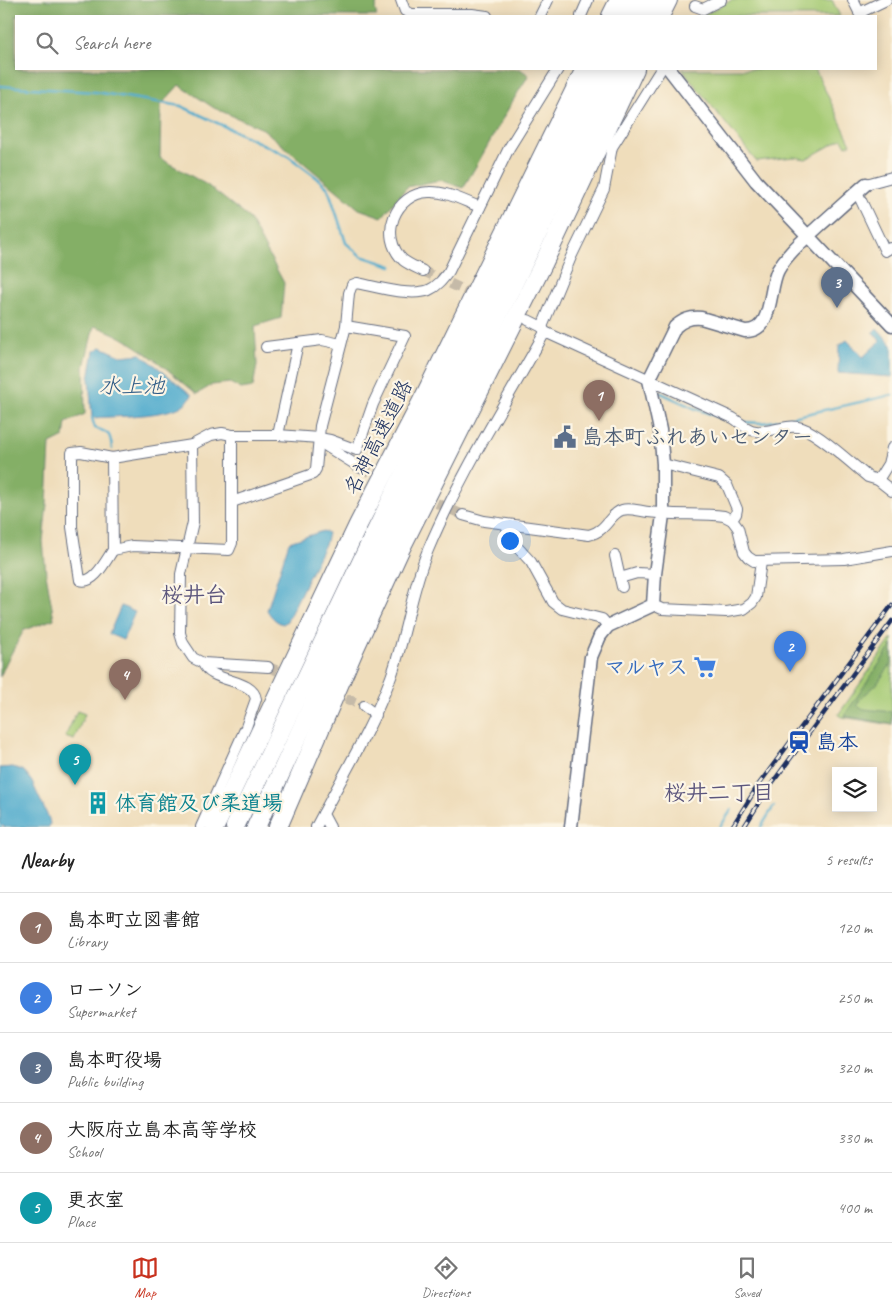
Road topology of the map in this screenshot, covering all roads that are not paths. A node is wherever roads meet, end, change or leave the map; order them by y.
1 (401, 0) edge
2 (548, 0) edge
3 (588, 0) edge
4 (619, 0) edge
5 (635, 0) edge
6 (652, 0) edge
7 (668, 0) edge
8 (721, 0) edge
9 (853, 0) edge
10 (886, 0) edge
11 (696, 3) edge
12 (480, 15) edge
13 (540, 15) edge
14 (581, 15) edge
15 (612, 15) edge
16 (628, 15) edge
17 (644, 15) edge
18 (660, 15) edge
19 (692, 15) edge
20 (860, 15) edge
21 (557, 70) edge
22 (585, 70) edge
23 (602, 70) edge
24 (618, 70) edge
25 (634, 70) edge
26 (661, 70) edge
27 (670, 70) edge
28 (892, 177) edge
29 (862, 188) junction
30 (480, 207) junction
31 (808, 237) junction
32 (885, 251) dead end
33 (423, 271) tunnel mouth
34 (528, 320) dead end
35 (892, 325) edge
36 (346, 326) junction
37 (543, 330) junction
38 (298, 343) junction
39 (341, 344) junction
40 (266, 347) dead end
41 (649, 380) junction
42 (232, 435) junction
43 (278, 435) junction
44 (319, 438) junction
45 (192, 445) junction
46 (892, 448) edge
47 (112, 458) junction
48 (663, 464) junction
49 (361, 468) tunnel mouth
50 (878, 480) junction
51 (892, 491) edge
52 (232, 502) junction
53 (463, 515) tunnel mouth
54 (664, 515) junction
55 (732, 520) junction
56 (507, 525) junction
57 (188, 548) junction
58 (113, 550) junction
59 (892, 551) edge
60 (614, 556) dead end
61 (761, 562) junction
62 (655, 574) junction
63 (652, 605) junction
64 (608, 626) junction
65 (203, 663) junction
66 (268, 667) tunnel mouth
67 (364, 706) tunnel mouth
68 (376, 715) junction
69 (323, 814) junction
70 (201, 827) edge
71 (215, 827) edge
72 (235, 827) edge
73 (256, 827) edge
74 (278, 827) edge
75 (316, 827) edge
76 (330, 827) edge
77 (571, 827) edge

1 - 12 street
2 - 13 street
3 - 14 street
4 - 15 highway
5 - 16 highway
6 - 17 highway
7 - 18 highway
8 - 11 street
9 - 20 street
10 - 20 street
11 - 19 street
21 - 30 street
22 - 71 highway, 名神高速道路
23 - 72 highway, 名神高速道路
24 - 73 highway
25 - 74 highway
26 - 37 street
27 - 31 street
28 - 29 street
29 - 31 street
29 - 32 street
30 - 33 street
30 - 36 street
31 - 35 street
31 - 41 street
34 - 37 street
36 - 39 street
36 - 44 street
37 - 41 street
37 - 68 street
38 - 39 street
38 - 40 street
38 - 43 street
39 - 44 street
41 - 48 street
41 - 50 street
42 - 43 street
42 - 45 street
42 - 52 street
43 - 44 street
44 - 49 street
44 - 52 street
45 - 47 street
45 - 57 street
46 - 50 street
47 - 58 street
47 - 58 street
48 - 54 street
48 - 55 street
50 - 51 street
52 - 57 street
53 - 56 street
54 - 55 street
54 - 56 street
54 - 62 street
55 - 61 street
56 - 64 street
57 - 58 street
57 - 65 street
59 - 61 street
60 - 62 street
61 - 63 street
62 - 63 street
63 - 64 street
64 - 77 street
65 - 66 street
65 - 70 street
67 - 68 street
68 - 69 street
69 - 75 street
69 - 76 street

